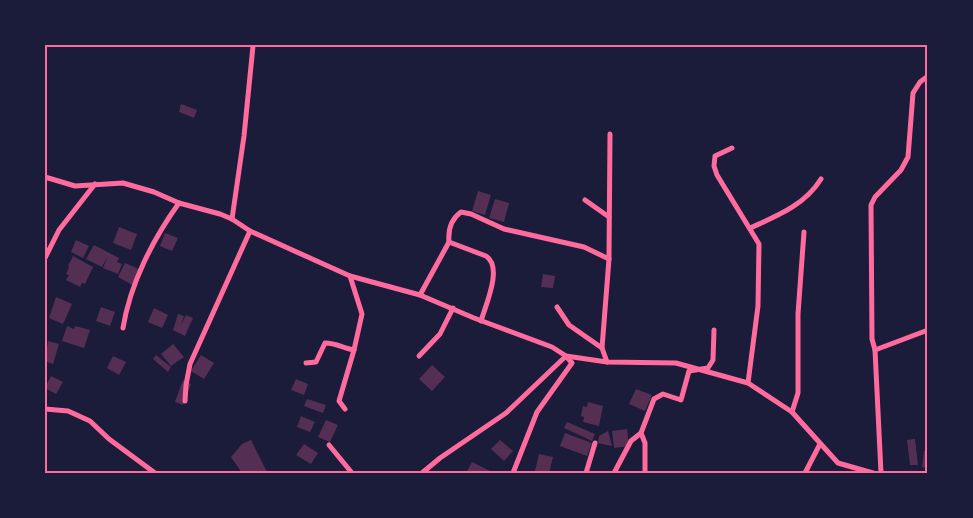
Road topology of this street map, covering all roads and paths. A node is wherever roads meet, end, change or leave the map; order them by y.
1 (253, 46) edge
2 (928, 76) edge
3 (610, 134) dead end
4 (732, 148) dead end
5 (45, 177) edge
6 (821, 179) dead end
7 (95, 184) junction
8 (585, 200) dead end
9 (179, 203) junction
10 (609, 217) junction
11 (232, 219) junction
12 (750, 228) junction
13 (250, 231) junction
14 (804, 232) dead end
15 (449, 242) junction
16 (45, 258) edge
17 (609, 259) junction
18 (350, 276) junction
19 (420, 295) junction
20 (557, 307) dead end
21 (453, 308) junction
22 (482, 321) junction
23 (123, 328) dead end
24 (714, 330) dead end
25 (928, 330) edge
26 (602, 348) junction
27 (354, 350) junction
28 (874, 350) junction
29 (419, 356) dead end
30 (566, 356) junction
31 (607, 362) junction
32 (306, 363) dead end
33 (699, 371) junction
34 (748, 383) junction
35 (185, 401) dead end
36 (45, 409) edge
37 (345, 409) dead end
38 (792, 412) junction
39 (641, 433) junction
40 (596, 443) dead end
41 (820, 444) junction
42 (329, 445) dead end
43 (155, 473) edge
44 (351, 473) edge
45 (422, 473) edge
46 (513, 473) edge
47 (586, 473) edge
48 (615, 473) edge
49 (645, 473) edge
50 (805, 473) edge
51 (873, 473) edge
52 (881, 473) edge

1 - 11 street
2 - 28 street
3 - 10 street
4 - 12 street
5 - 7 street
6 - 12 street
7 - 9 street
7 - 16 street
8 - 10 street
9 - 11 street
9 - 23 street
10 - 17 street
11 - 13 street
12 - 34 street
13 - 18 street
13 - 35 street
14 - 38 street
15 - 17 street
15 - 19 street
15 - 22 street
17 - 26 street
18 - 19 street
18 - 27 street
19 - 21 street
20 - 26 street
21 - 22 street
21 - 29 street
22 - 30 street
24 - 33 street
25 - 28 street
26 - 31 street
27 - 32 street
27 - 37 street
28 - 52 street
30 - 31 street
30 - 45 street
30 - 46 street
31 - 33 street
33 - 34 street
33 - 39 street
34 - 38 street
36 - 43 street
38 - 41 street
39 - 48 street
39 - 49 street
40 - 47 street
41 - 50 street
41 - 51 street
42 - 44 street

